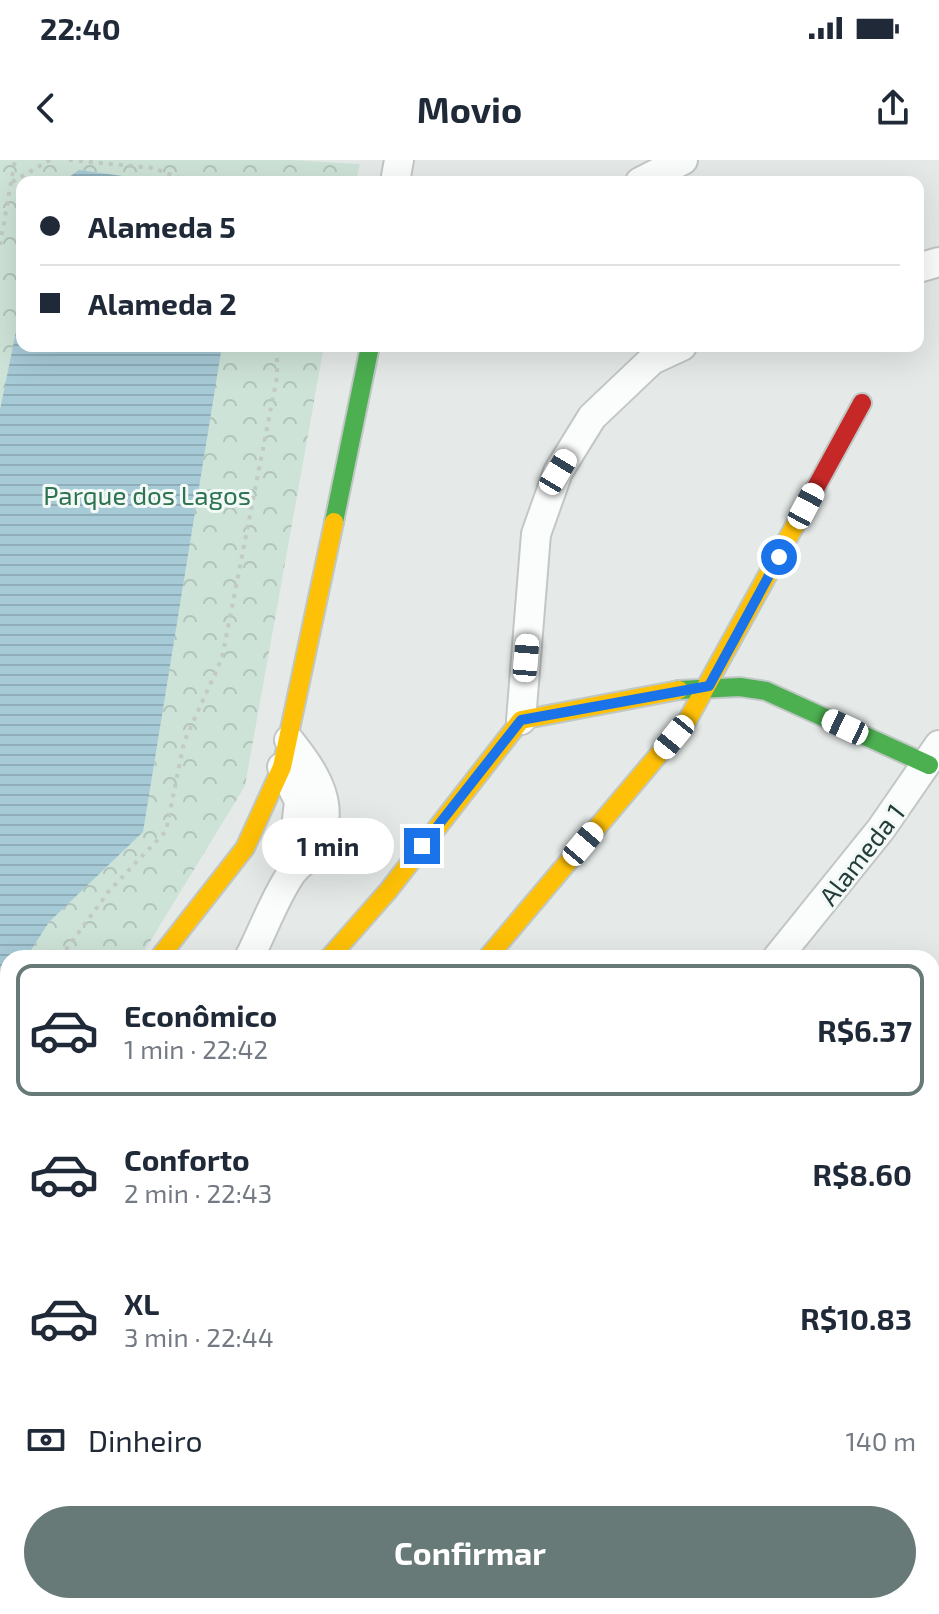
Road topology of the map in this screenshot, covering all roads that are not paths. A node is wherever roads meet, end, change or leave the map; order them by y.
1 (678, 161) edge
2 (651, 176) edge
3 (369, 352) edge
4 (669, 352) edge
5 (862, 403) dead end
6 (709, 686) junction
7 (521, 720) junction
8 (289, 740) junction
9 (934, 755) edge
10 (282, 767) junction
11 (291, 873) junction
12 (165, 950) edge
13 (253, 950) edge
14 (336, 950) edge
15 (494, 950) edge
16 (792, 950) edge

1 - 2 street
3 - 8 street
4 - 7 street
5 - 6 street
6 - 7 street
6 - 9 street
6 - 15 street
7 - 14 street
8 - 10 street
8 - 11 street
9 - 16 street, Alameda 1
10 - 11 street
10 - 12 street
11 - 13 street

